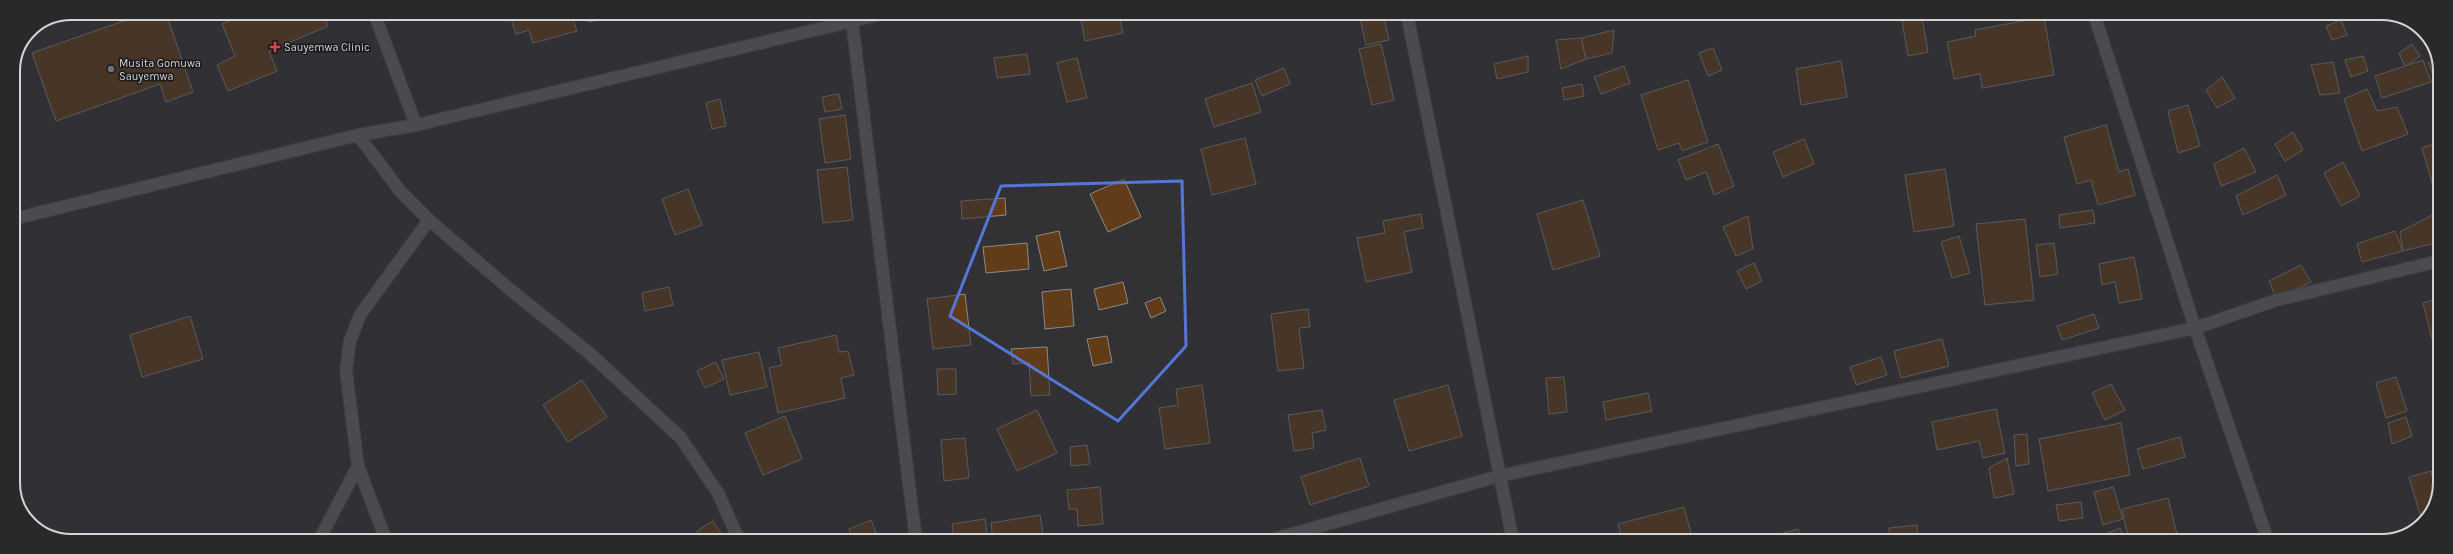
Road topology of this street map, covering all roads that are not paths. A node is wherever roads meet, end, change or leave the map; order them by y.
1 (377, 20) edge
2 (860, 20) edge
3 (1408, 20) edge
4 (2096, 20) edge
5 (852, 22) junction
6 (416, 125) junction
7 (358, 135) junction
8 (20, 217) edge
9 (430, 220) junction
10 (2433, 263) edge
11 (2195, 328) junction
12 (358, 466) junction
13 (1499, 476) junction
14 (322, 534) edge
15 (384, 534) edge
16 (736, 534) edge
17 (915, 534) edge
18 (1291, 534) edge
19 (1511, 534) edge
20 (2266, 534) edge

1 - 6 street
2 - 5 street
3 - 13 street
4 - 11 street
5 - 6 street
5 - 17 street
6 - 7 street
7 - 8 street
7 - 9 street
9 - 12 street
9 - 16 street
10 - 11 street
11 - 13 street
11 - 20 street
12 - 14 street
12 - 15 street
13 - 18 street
13 - 19 street

